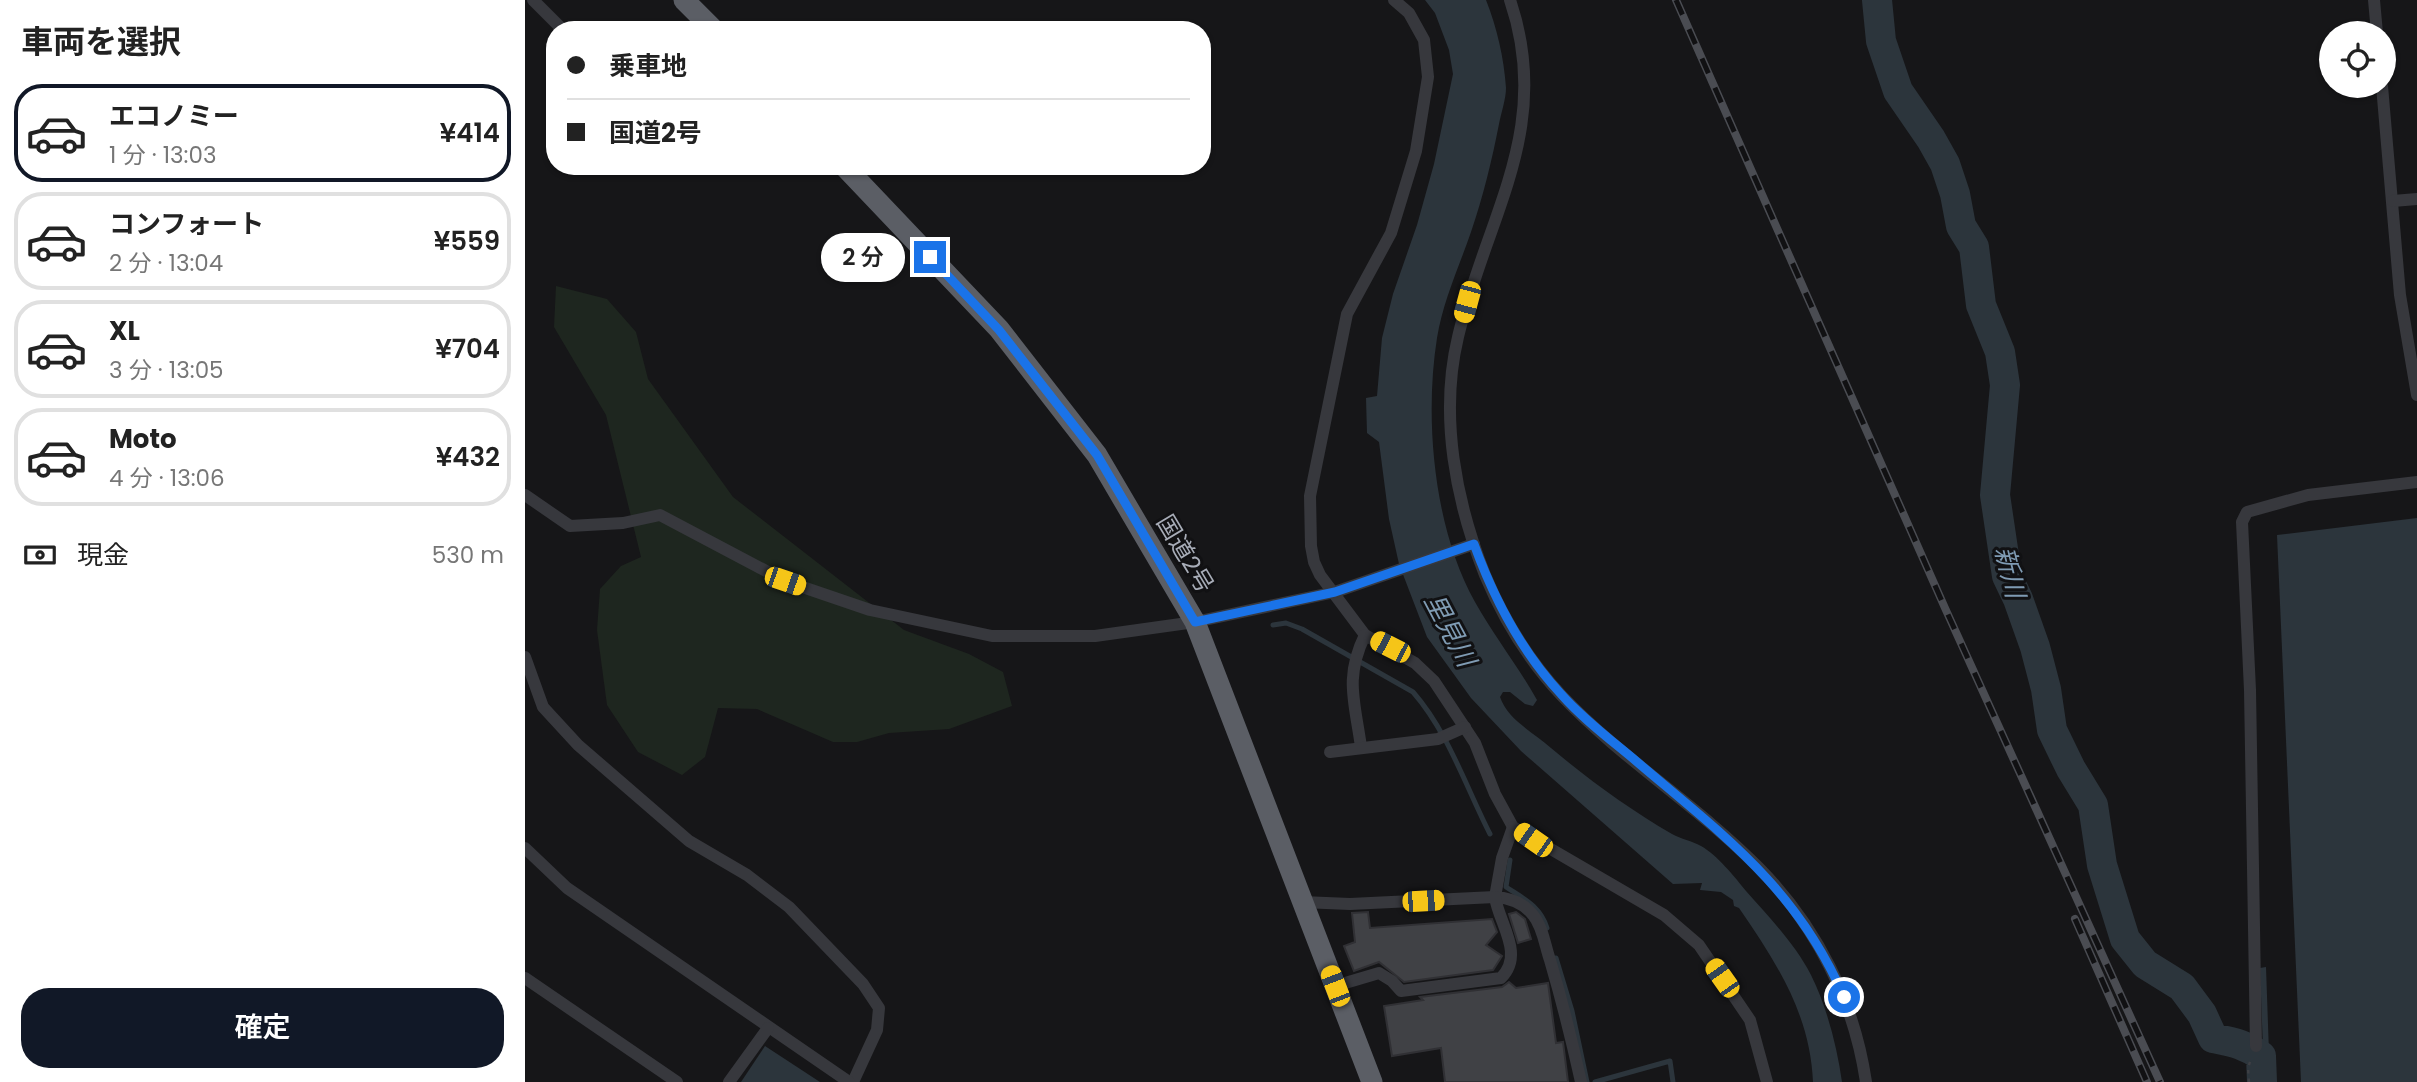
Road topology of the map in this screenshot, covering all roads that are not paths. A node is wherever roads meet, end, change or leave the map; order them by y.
1 (533, 0) edge
2 (684, 0) edge
3 (1394, 0) edge
4 (1510, 0) edge
5 (2374, 0) edge
6 (554, 21) edge
7 (704, 21) edge
8 (2376, 21) edge
9 (2383, 98) edge
10 (853, 175) edge
11 (2417, 199) edge
12 (2393, 201) junction
13 (2417, 395) edge
14 (2417, 482) edge
15 (525, 495) edge
16 (1472, 545) junction
17 (1335, 592) junction
18 (1195, 622) junction
19 (1365, 635) junction
20 (525, 657) edge
21 (1465, 727) junction
22 (1361, 747) junction
23 (1330, 752) dead end
24 (1513, 827) junction
25 (525, 848) edge
26 (1495, 897) junction
27 (1303, 902) junction
28 (525, 978) edge
29 (1335, 986) junction
30 (768, 1028) junction
31 (2255, 1050) road end
32 (677, 1082) edge
33 (729, 1082) edge
34 (851, 1082) edge
35 (1372, 1082) edge
36 (1581, 1082) edge
37 (1767, 1082) edge
38 (1866, 1082) edge

1 - 6 street
2 - 7 highway
3 - 17 street
4 - 16 street
5 - 8 street
9 - 12 street
10 - 18 highway, 国道2号
11 - 12 street
12 - 13 street
14 - 31 street
15 - 18 street
16 - 17 street
16 - 38 street
17 - 18 street
17 - 19 street
18 - 27 highway, 国道2号
19 - 21 street
19 - 22 street
20 - 34 street
21 - 22 street
21 - 24 street
22 - 23 street
24 - 26 street
24 - 37 street
25 - 30 street
26 - 27 street
26 - 29 street
26 - 36 street
27 - 29 highway, 国道2号
28 - 32 street
29 - 35 highway, 国道2号
30 - 33 street
30 - 34 street

